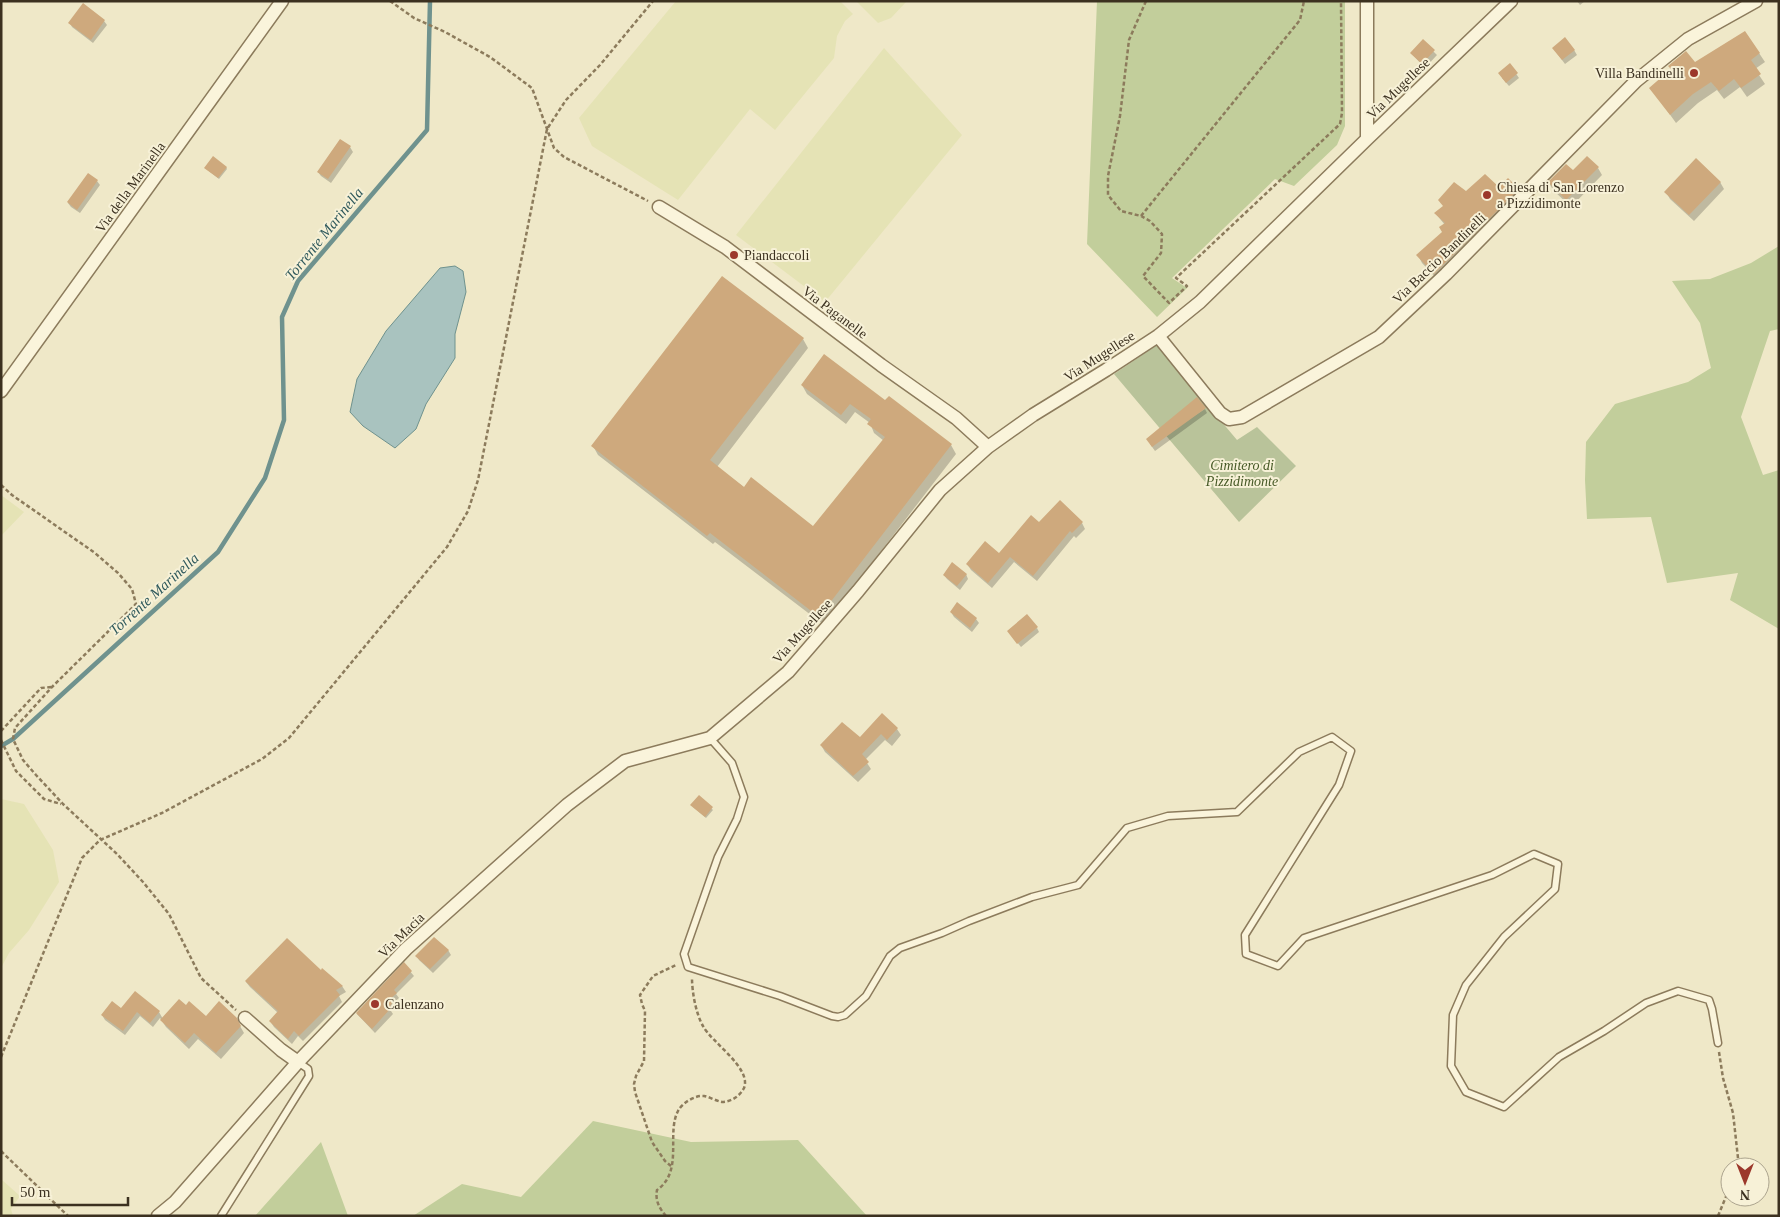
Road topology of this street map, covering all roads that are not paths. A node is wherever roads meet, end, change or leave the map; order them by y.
1 (282, 1) edge
2 (1367, 1) edge
3 (1511, 1) edge
4 (1756, 1) edge
5 (1367, 139) junction
6 (659, 207) road end
7 (1158, 336) junction
8 (1, 391) edge
9 (988, 447) junction
10 (710, 738) junction
11 (245, 1018) road end
12 (1718, 1043) road end
13 (298, 1062) junction
14 (158, 1216) edge
15 (221, 1216) edge

1 - 8 street, Via della Marinella
2 - 5 street
3 - 5 street, Via Mugellese
4 - 7 street, Via Baccio Bandinelli
5 - 7 street, Via Mugellese
6 - 9 street, Via Paganelle
7 - 9 street, Via Mugellese
9 - 10 street, Via Mugellese
10 - 12 lane
10 - 13 street, Via Macia
11 - 13 street
13 - 14 street, Via Macia
13 - 15 lane

